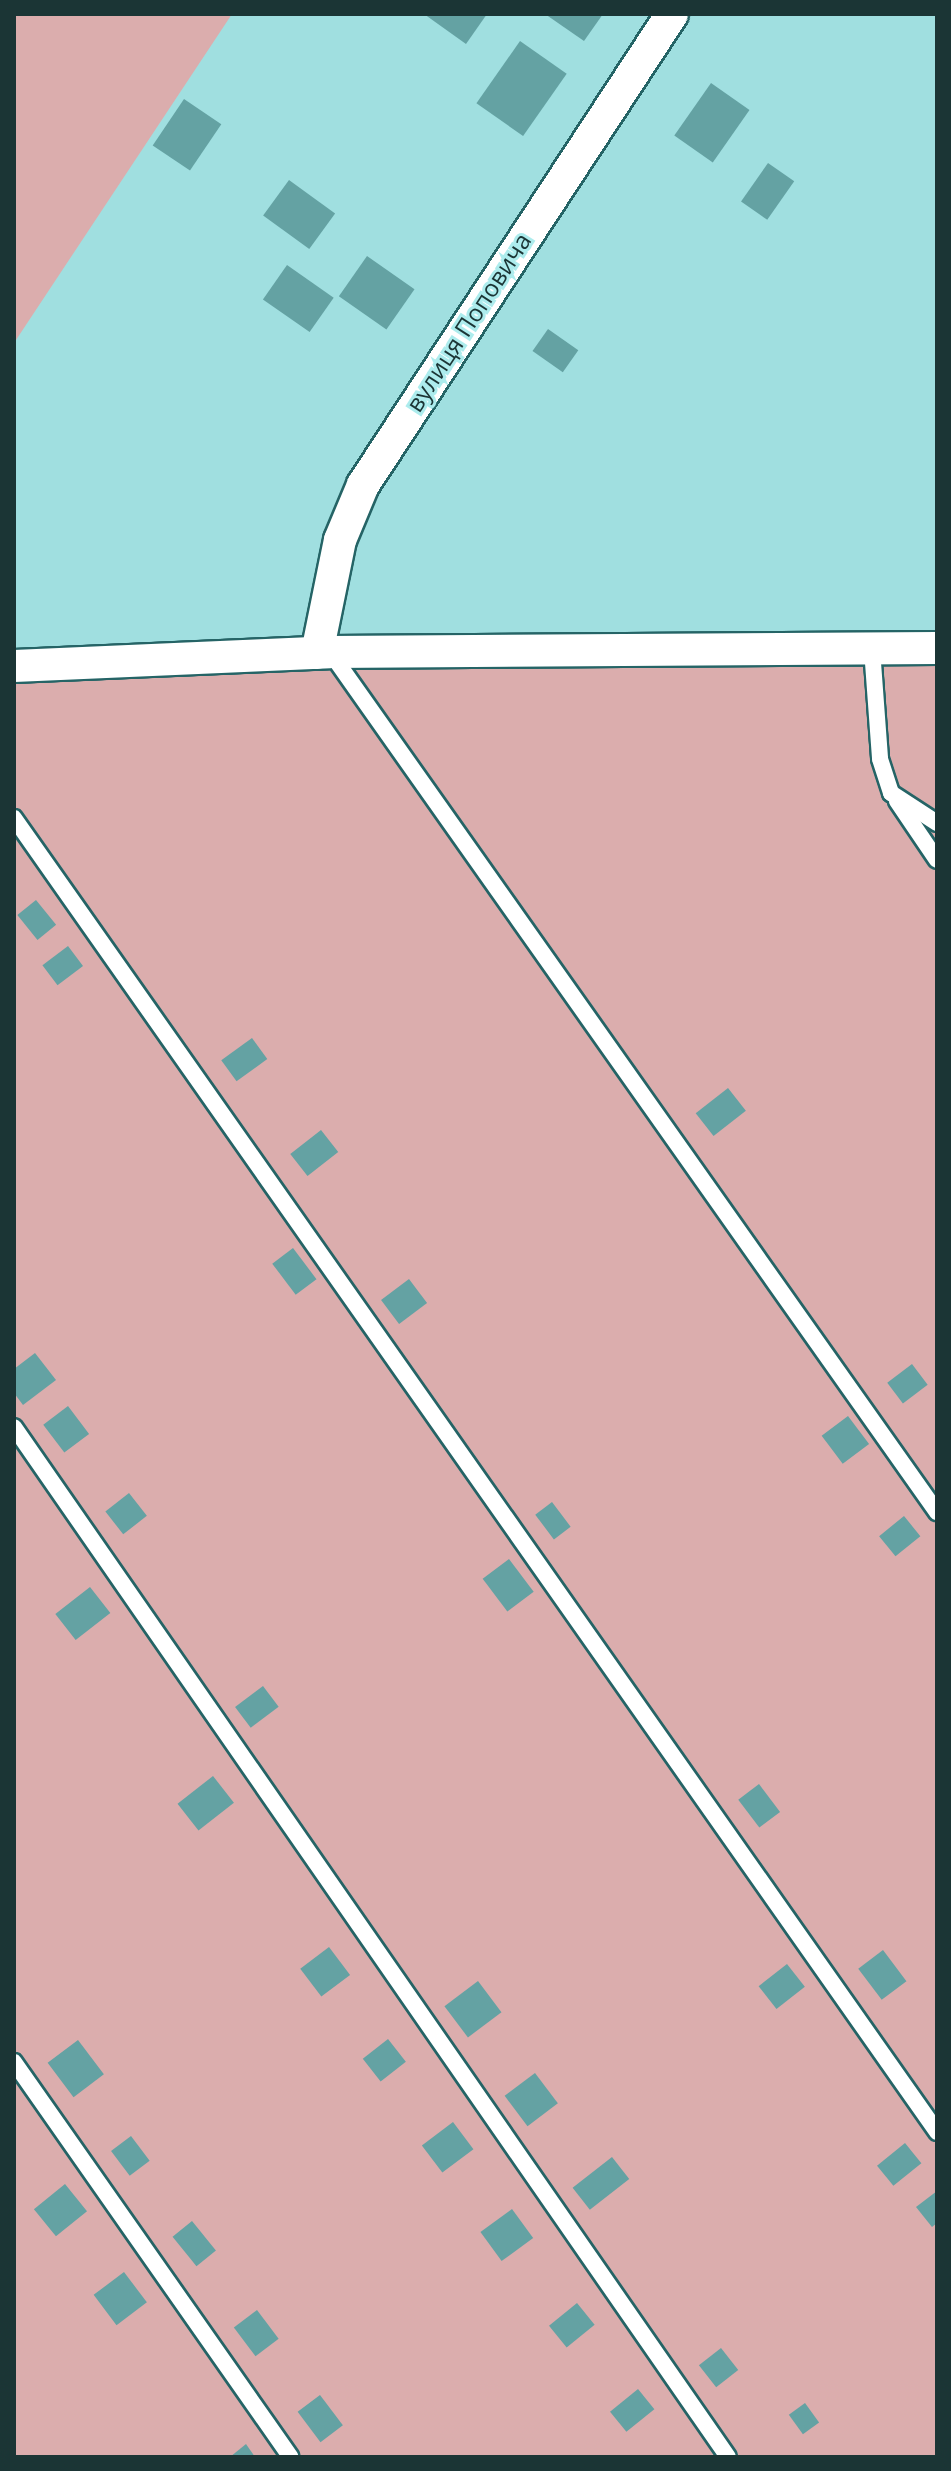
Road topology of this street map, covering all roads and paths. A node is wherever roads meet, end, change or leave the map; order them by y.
1 (672, 14) edge
2 (937, 648) edge
3 (872, 649) junction
4 (323, 652) junction
5 (14, 666) edge
6 (891, 793) junction
7 (14, 818) edge
8 (937, 823) edge
9 (937, 860) edge
10 (14, 1427) edge
11 (937, 1512) edge
12 (14, 2062) edge
13 (937, 2132) edge
14 (291, 2457) edge
15 (728, 2457) edge

1 - 4 street, вулиця Поповича
2 - 3 street
3 - 4 street
3 - 6 lane
4 - 5 street
4 - 11 lane
6 - 8 lane
6 - 9 lane
7 - 13 lane
10 - 15 lane
12 - 14 lane

